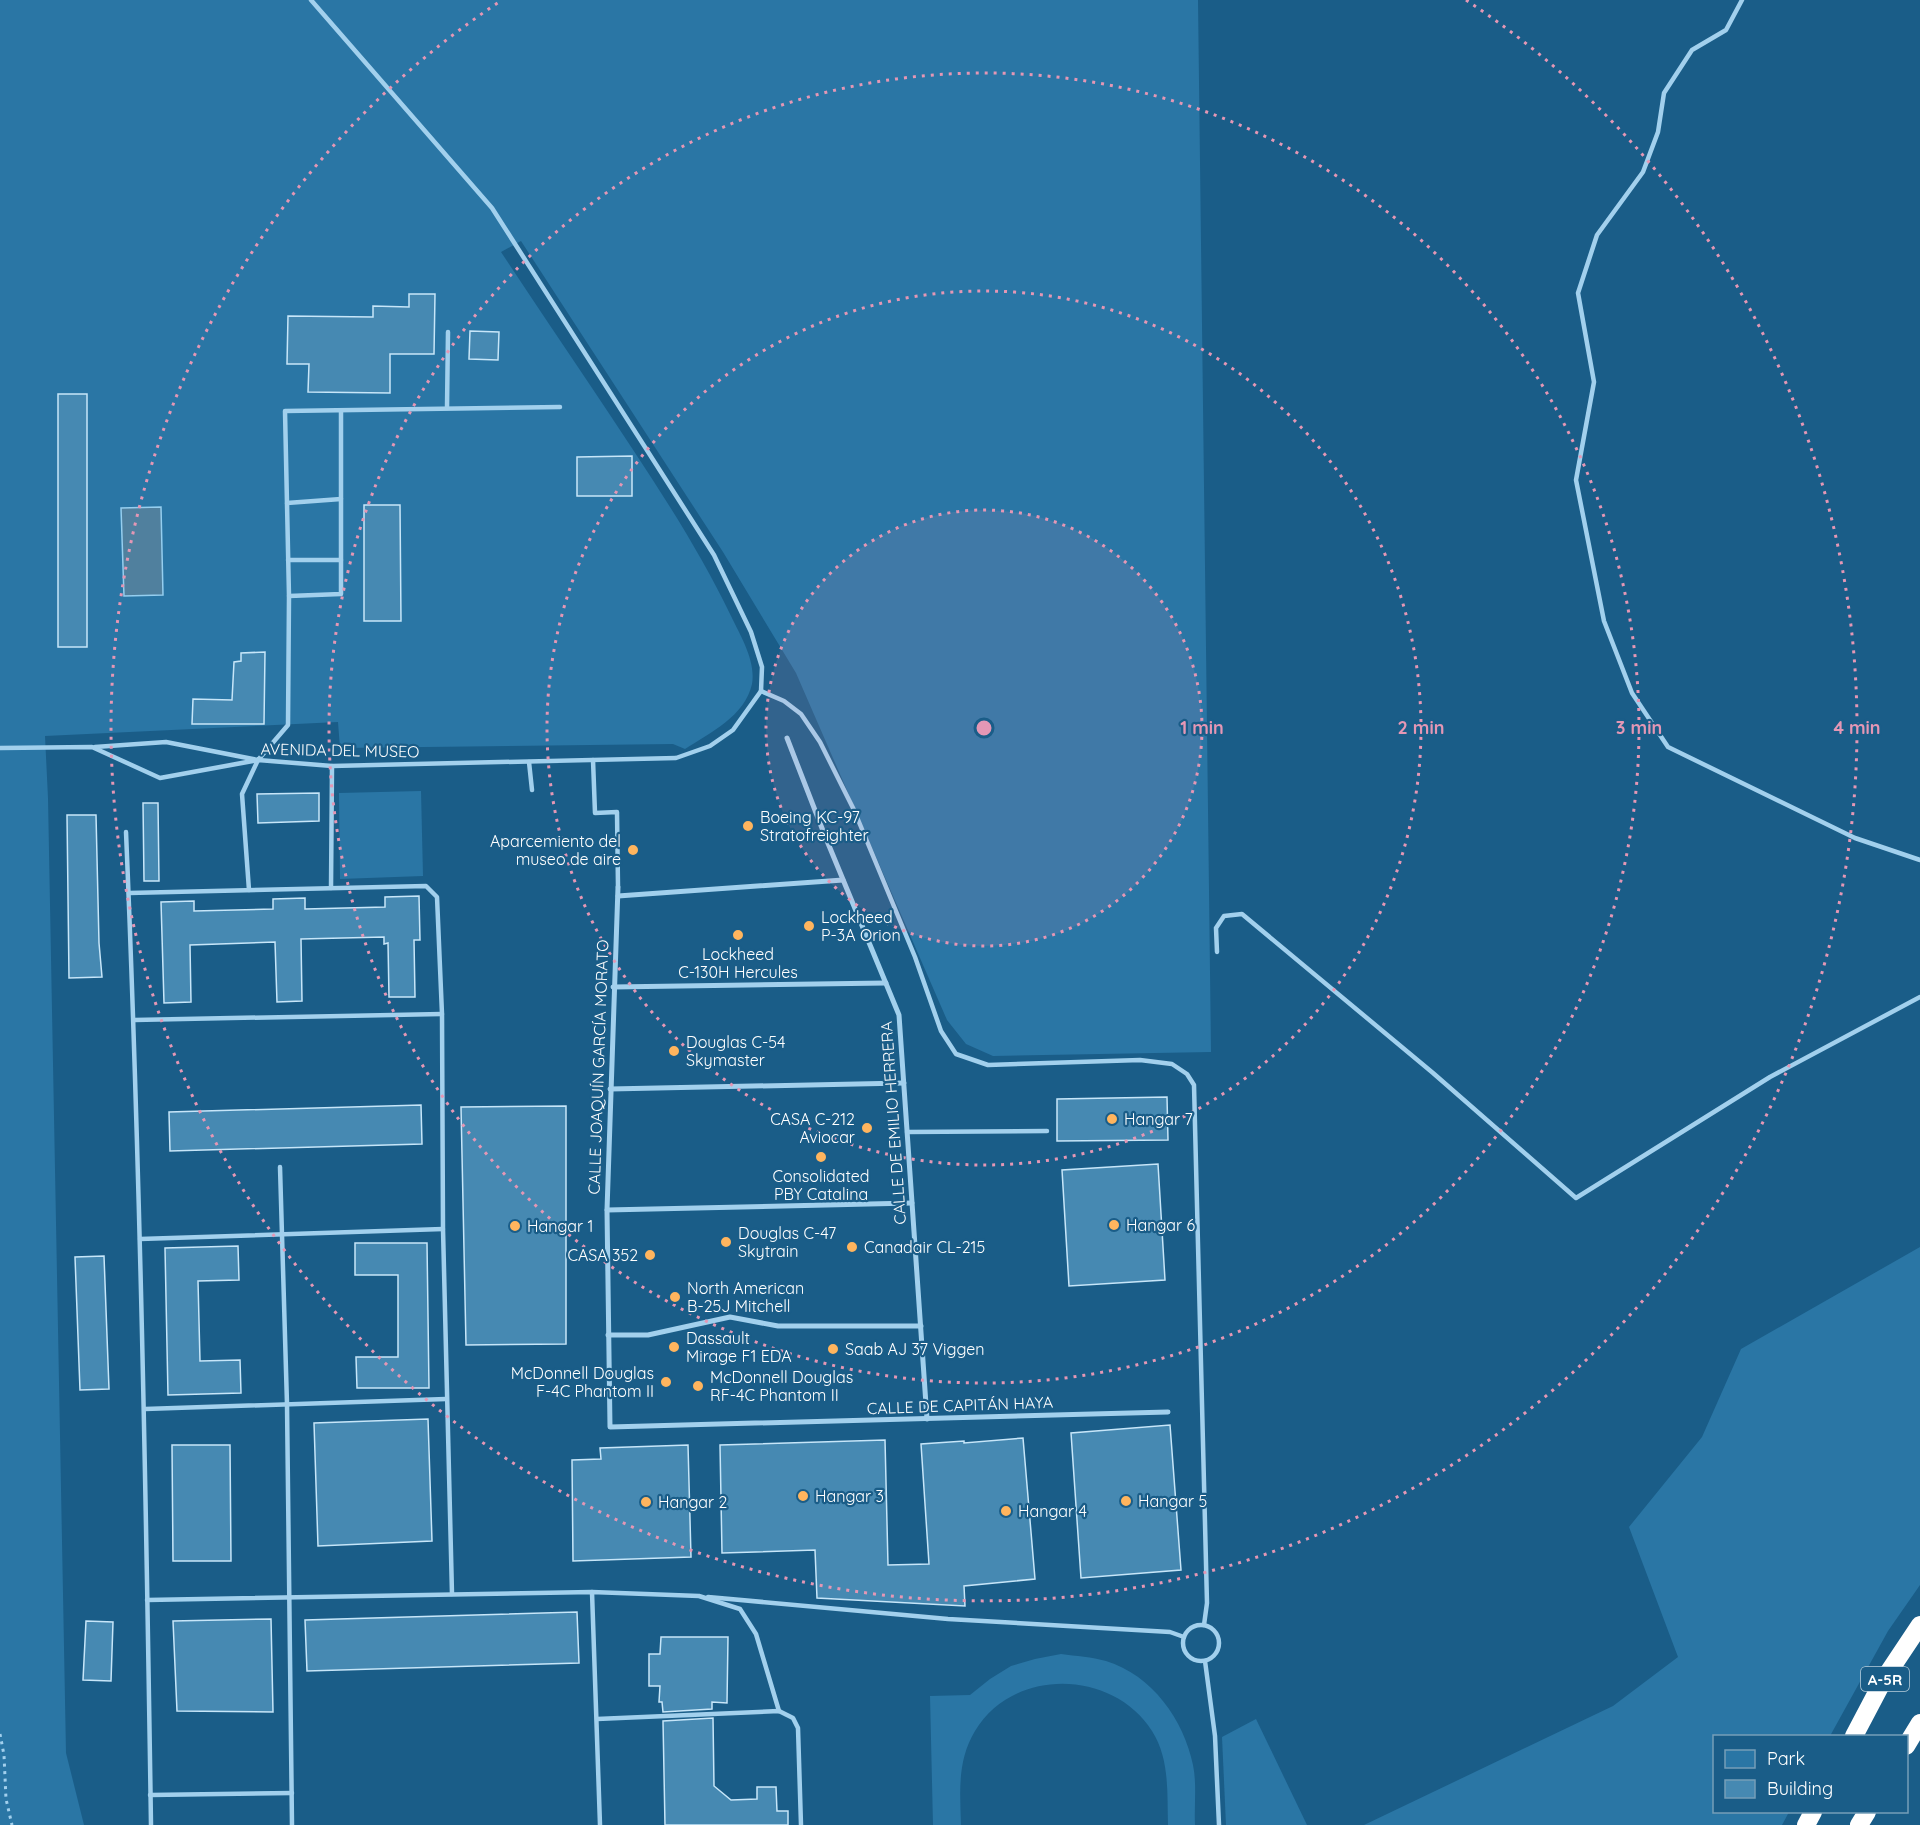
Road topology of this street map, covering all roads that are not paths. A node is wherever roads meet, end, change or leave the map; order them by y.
1 (311, 0) edge
2 (1742, 0) edge
3 (448, 332) dead end
4 (560, 406) dead end
5 (447, 408) junction
6 (341, 411) junction
7 (341, 500) junction
8 (287, 503) junction
9 (288, 560) junction
10 (341, 560) junction
11 (289, 596) junction
12 (762, 691) junction
13 (786, 738) dead end
14 (89, 747) junction
15 (0, 748) edge
16 (258, 760) junction
17 (593, 760) junction
18 (529, 762) junction
19 (332, 766) junction
20 (532, 790) dead end
21 (126, 832) dead end
22 (1920, 860) edge
23 (843, 880) junction
24 (618, 887) joint
25 (330, 888) junction
26 (249, 890) junction
27 (129, 893) junction
28 (618, 896) junction
29 (1217, 952) dead end
30 (886, 983) junction
31 (613, 987) junction
32 (1920, 997) edge
33 (442, 1014) junction
34 (134, 1020) junction
35 (904, 1083) junction
36 (610, 1089) junction
37 (1047, 1131) dead end
38 (907, 1132) junction
39 (280, 1167) dead end
40 (912, 1203) junction
41 (607, 1210) junction
42 (443, 1229) junction
43 (282, 1234) junction
44 (140, 1239) junction
45 (921, 1326) junction
46 (608, 1335) junction
47 (446, 1399) junction
48 (287, 1404) junction
49 (145, 1408) junction
50 (1167, 1412) dead end
51 (927, 1419) junction
52 (610, 1427) joint
53 (592, 1592) junction
54 (452, 1594) junction
55 (699, 1596) junction
56 (290, 1598) junction
57 (147, 1600) junction
58 (1920, 1624) edge
59 (1204, 1625) junction
60 (1184, 1637) junction
61 (1204, 1660) junction
62 (779, 1711) junction
63 (597, 1719) junction
64 (1920, 1723) edge
65 (1855, 1735) edge
66 (1908, 1743) edge
67 (292, 1793) junction
68 (150, 1796) junction
69 (151, 1825) edge
70 (292, 1825) edge
71 (600, 1825) edge
72 (801, 1825) edge
73 (1219, 1825) edge

1 - 12 lane
2 - 22 lane
3 - 5 lane
4 - 5 lane
5 - 6 lane
6 - 7 lane
6 - 8 lane
7 - 8 lane
7 - 10 lane
8 - 9 lane
9 - 10 lane
9 - 11 lane
10 - 11 lane
11 - 16 lane
12 - 17 lane, AVENIDA DEL MUSEO
12 - 59 lane
13 - 23 street, CALLE DE EMILIO HERRERA
14 - 15 lane, AVENIDA DEL MUSEO
14 - 16 lane
14 - 16 lane, AVENIDA DEL MUSEO
16 - 19 lane, AVENIDA DEL MUSEO
16 - 26 lane
17 - 18 lane, AVENIDA DEL MUSEO
17 - 24 lane
18 - 19 lane, AVENIDA DEL MUSEO
18 - 20 lane
19 - 25 lane
21 - 27 lane
23 - 28 street
23 - 30 street, CALLE DE EMILIO HERRERA
24 - 28 street, CALLE JOAQUÍN GARCÍA MORATO
25 - 26 lane
25 - 33 lane
26 - 27 lane
27 - 34 lane
28 - 31 street, CALLE JOAQUÍN GARCÍA MORATO
29 - 32 lane
30 - 31 street
30 - 35 street, CALLE DE EMILIO HERRERA
31 - 36 street, CALLE JOAQUÍN GARCÍA MORATO
33 - 34 lane
33 - 42 lane
34 - 44 lane
35 - 36 street
35 - 38 street, CALLE DE EMILIO HERRERA
36 - 41 street, CALLE JOAQUÍN GARCÍA MORATO
37 - 38 lane
38 - 40 street, CALLE DE EMILIO HERRERA
39 - 43 lane
40 - 41 street
40 - 45 street, CALLE DE EMILIO HERRERA
41 - 46 street, CALLE JOAQUÍN GARCÍA MORATO
42 - 43 lane
42 - 47 lane
43 - 44 lane
43 - 48 lane
44 - 49 lane
45 - 46 street
45 - 51 street, CALLE DE EMILIO HERRERA
46 - 52 street, CALLE JOAQUÍN GARCÍA MORATO
47 - 48 lane
47 - 54 lane
48 - 49 lane
48 - 56 lane
49 - 57 lane
50 - 51 street, CALLE DE CAPITÁN HAYA
51 - 52 street, CALLE DE CAPITÁN HAYA
53 - 54 lane
53 - 55 lane
53 - 63 lane
54 - 56 lane
55 - 60 lane
55 - 62 lane
56 - 57 lane
56 - 67 lane
57 - 68 lane
58 - 65 highway, A-5R
59 - 60 lane
59 - 61 lane
60 - 61 lane
61 - 73 lane
62 - 63 lane
62 - 72 lane
63 - 71 lane
64 - 66 highway
67 - 68 lane
67 - 70 lane
68 - 69 lane

